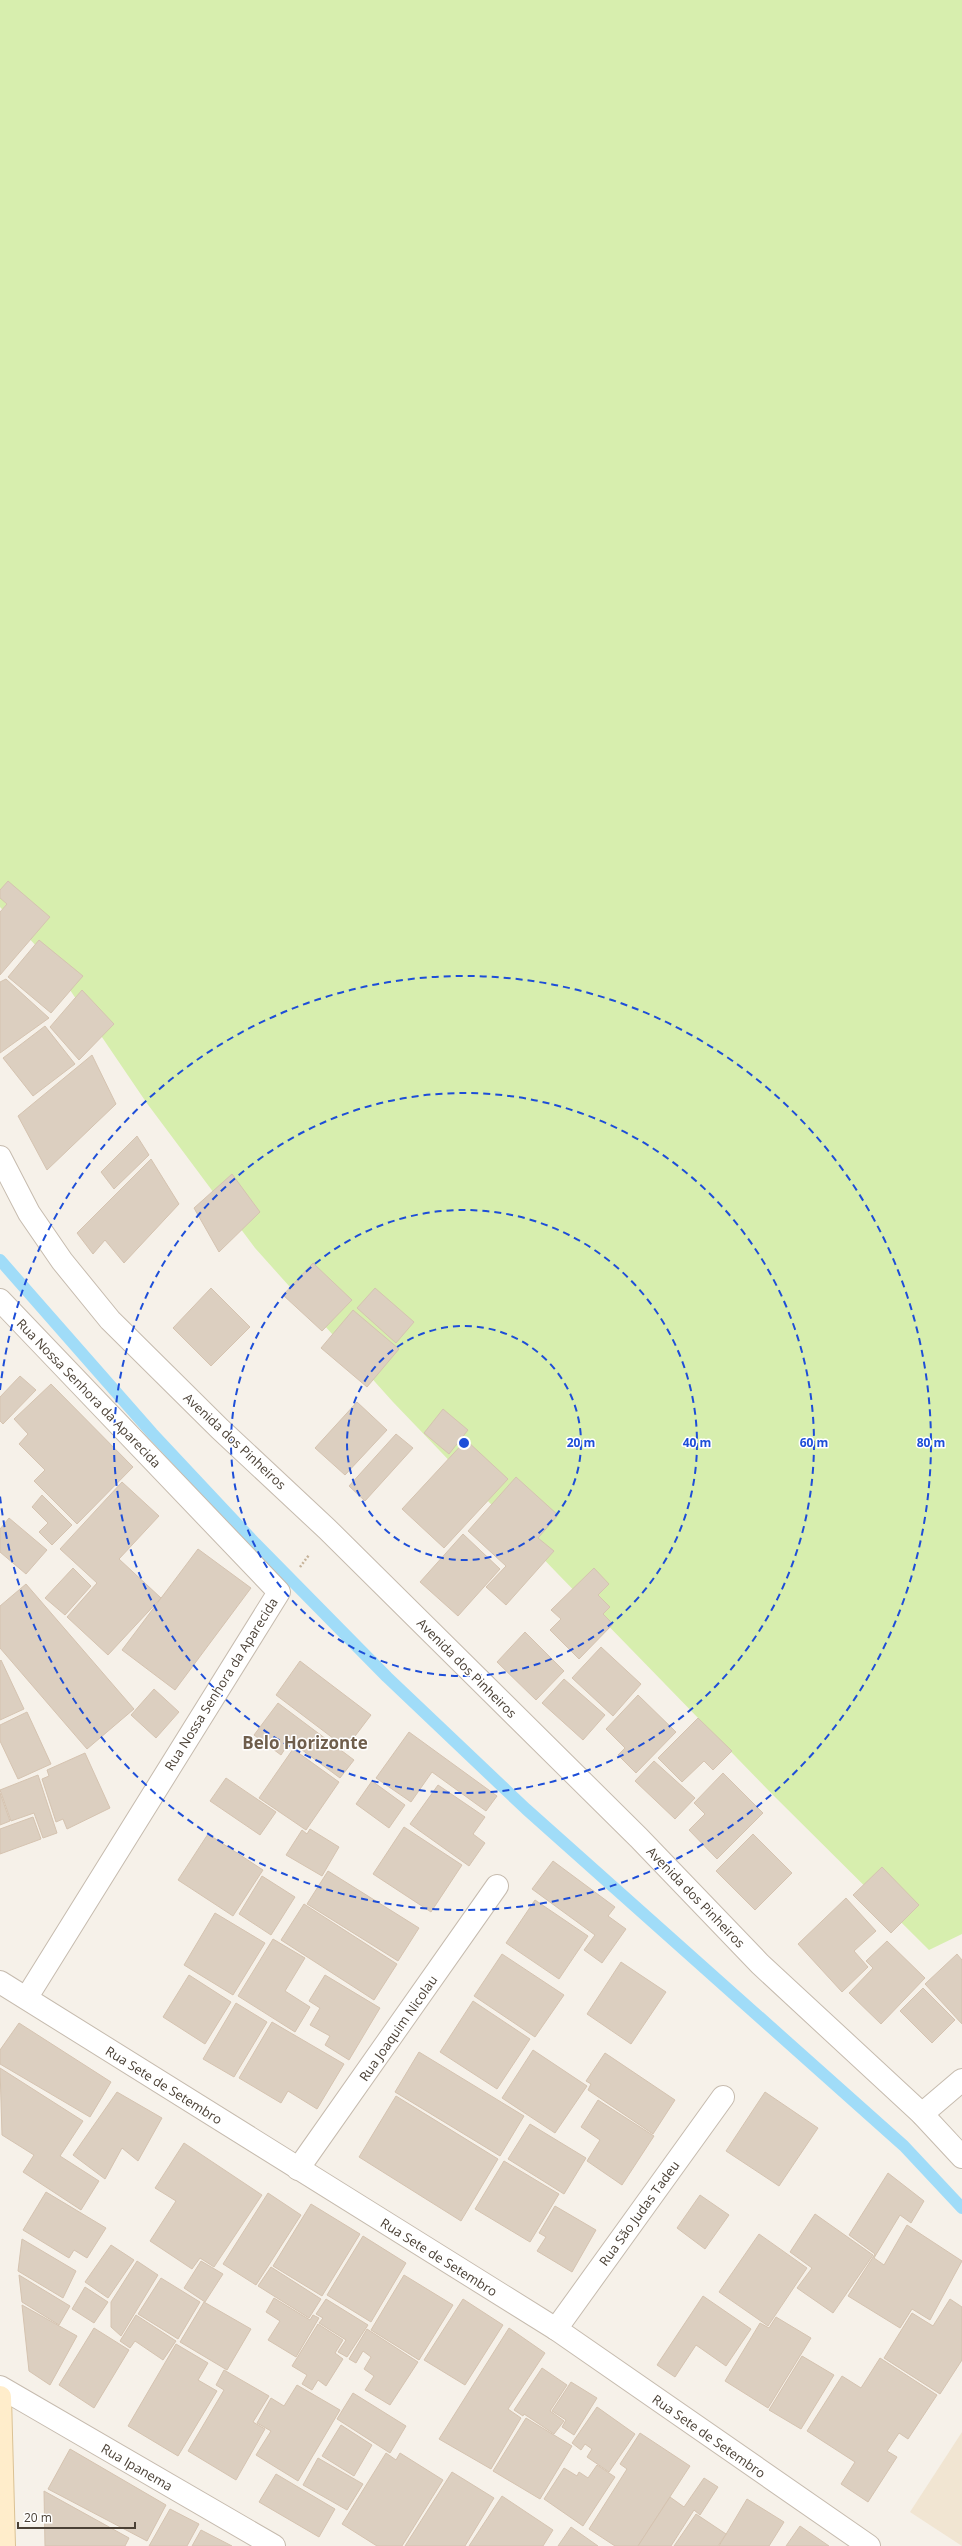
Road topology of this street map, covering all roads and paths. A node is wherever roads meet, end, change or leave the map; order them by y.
1 (0, 1157) edge
2 (0, 1300) edge
3 (311, 1551) dead end
4 (298, 1570) dead end
5 (498, 1886) dead end
6 (0, 1982) edge
7 (27, 1997) junction
8 (962, 2080) edge
9 (723, 2097) dead end
10 (922, 2114) junction
11 (962, 2157) edge
12 (298, 2169) junction
13 (556, 2329) junction
14 (0, 2387) edge
15 (0, 2397) edge
16 (4, 2546) edge
17 (274, 2546) edge
18 (868, 2546) edge

1 - 10 street, Avenida dos Pinheiros
2 - 7 street, Rua Nossa Senhora da Aparecida
3 - 4 path
5 - 12 street, Rua Joaquim Nicolau
6 - 7 street, Rua Sete de Setembro
7 - 12 street, Rua Sete de Setembro
8 - 10 street
9 - 13 street, Rua São Judas Tadeu
10 - 11 street, Avenida dos Pinheiros
12 - 13 street, Rua Sete de Setembro
13 - 18 street, Rua Sete de Setembro
14 - 17 street, Rua Ipanema
15 - 16 street

